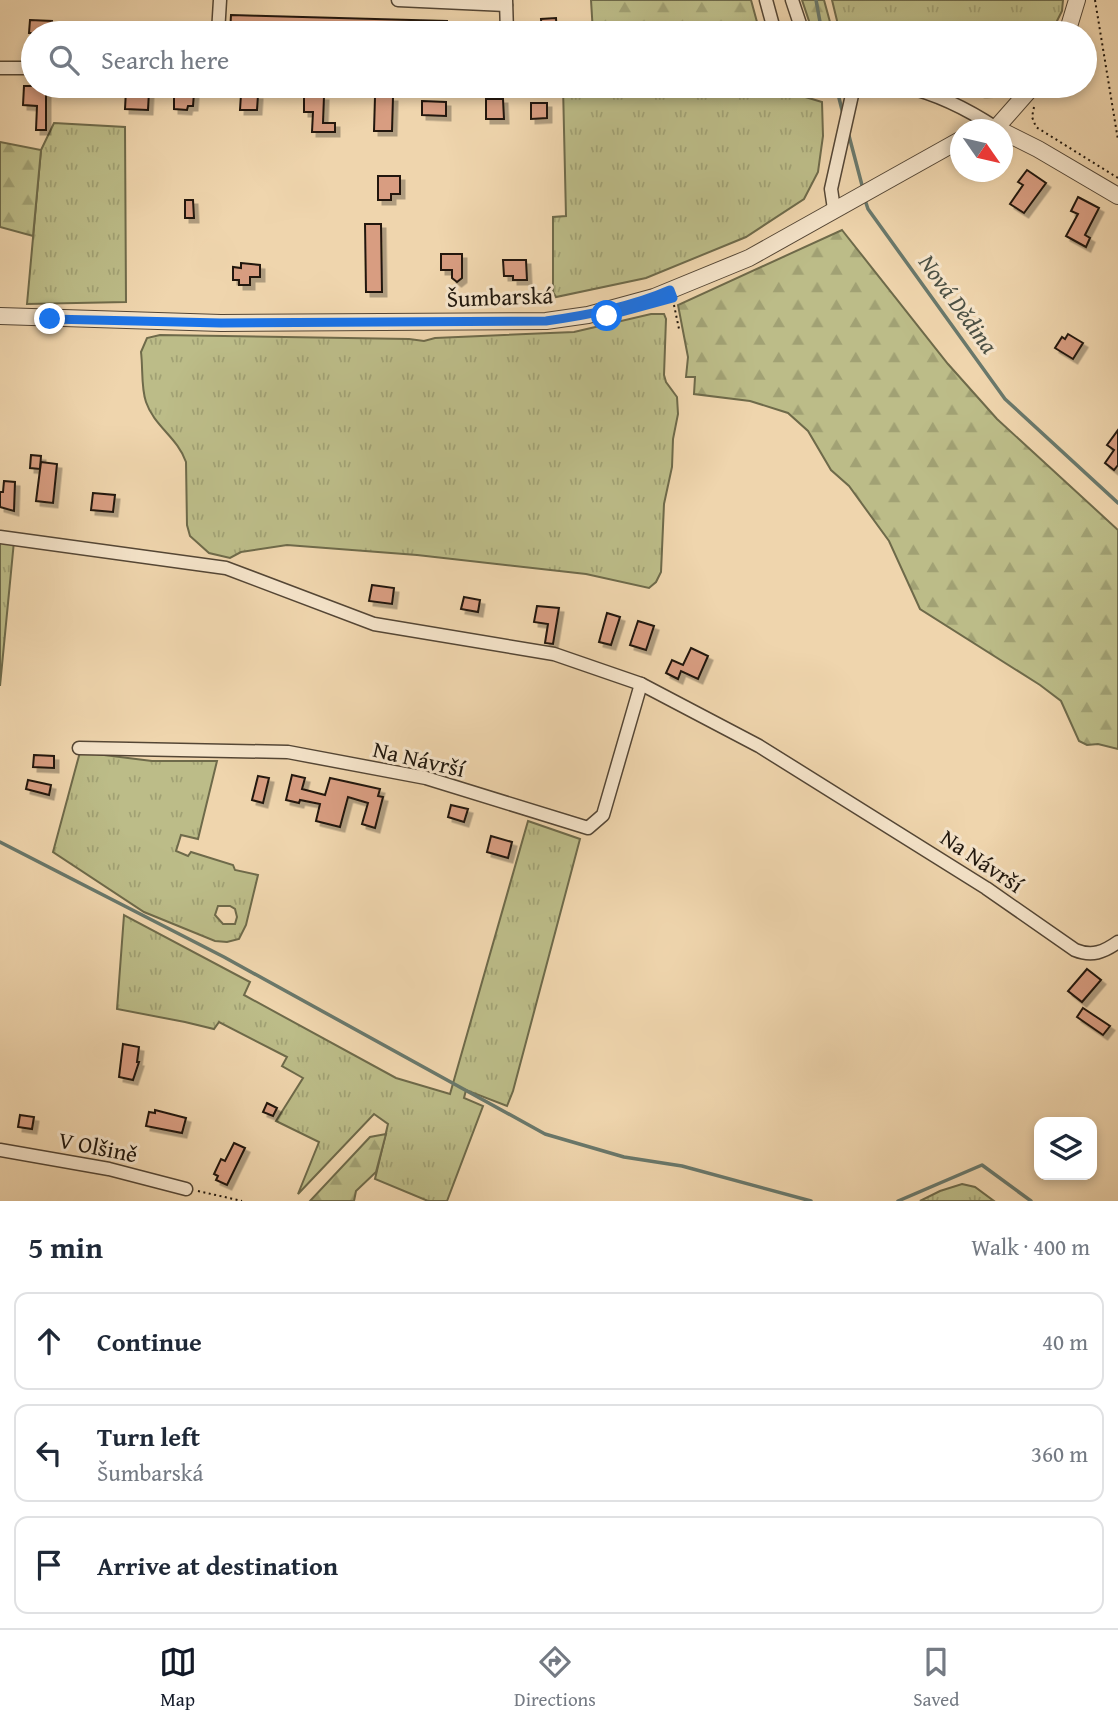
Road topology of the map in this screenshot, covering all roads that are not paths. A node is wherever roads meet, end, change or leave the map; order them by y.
1 (220, 0) edge
2 (398, 0) edge
3 (766, 0) edge
4 (792, 0) edge
5 (1077, 0) edge
6 (506, 3) edge
7 (219, 21) edge
8 (507, 21) edge
9 (772, 21) edge
10 (799, 21) edge
11 (1071, 21) edge
12 (0, 68) edge
13 (21, 68) edge
14 (851, 98) edge
15 (941, 98) edge
16 (1023, 98) edge
17 (983, 119) edge
18 (1005, 119) edge
19 (1013, 137) edge
20 (950, 145) edge
21 (1118, 196) edge
22 (834, 209) junction
23 (0, 316) edge
24 (0, 537) edge
25 (640, 684) junction
26 (79, 748) dead end
27 (1118, 942) edge
28 (0, 1150) edge
29 (186, 1189) road end

1 - 7 street
2 - 6 street
3 - 9 street
4 - 10 street
5 - 11 street
6 - 8 street
12 - 13 street
14 - 22 street
15 - 17 street
16 - 18 street
19 - 21 street
20 - 22 street, Šumbarská
22 - 23 street, Šumbarská
24 - 25 street, Na Návrší
25 - 26 street, Na Návrší
25 - 27 street, Na Návrší
28 - 29 street, V Olšině

